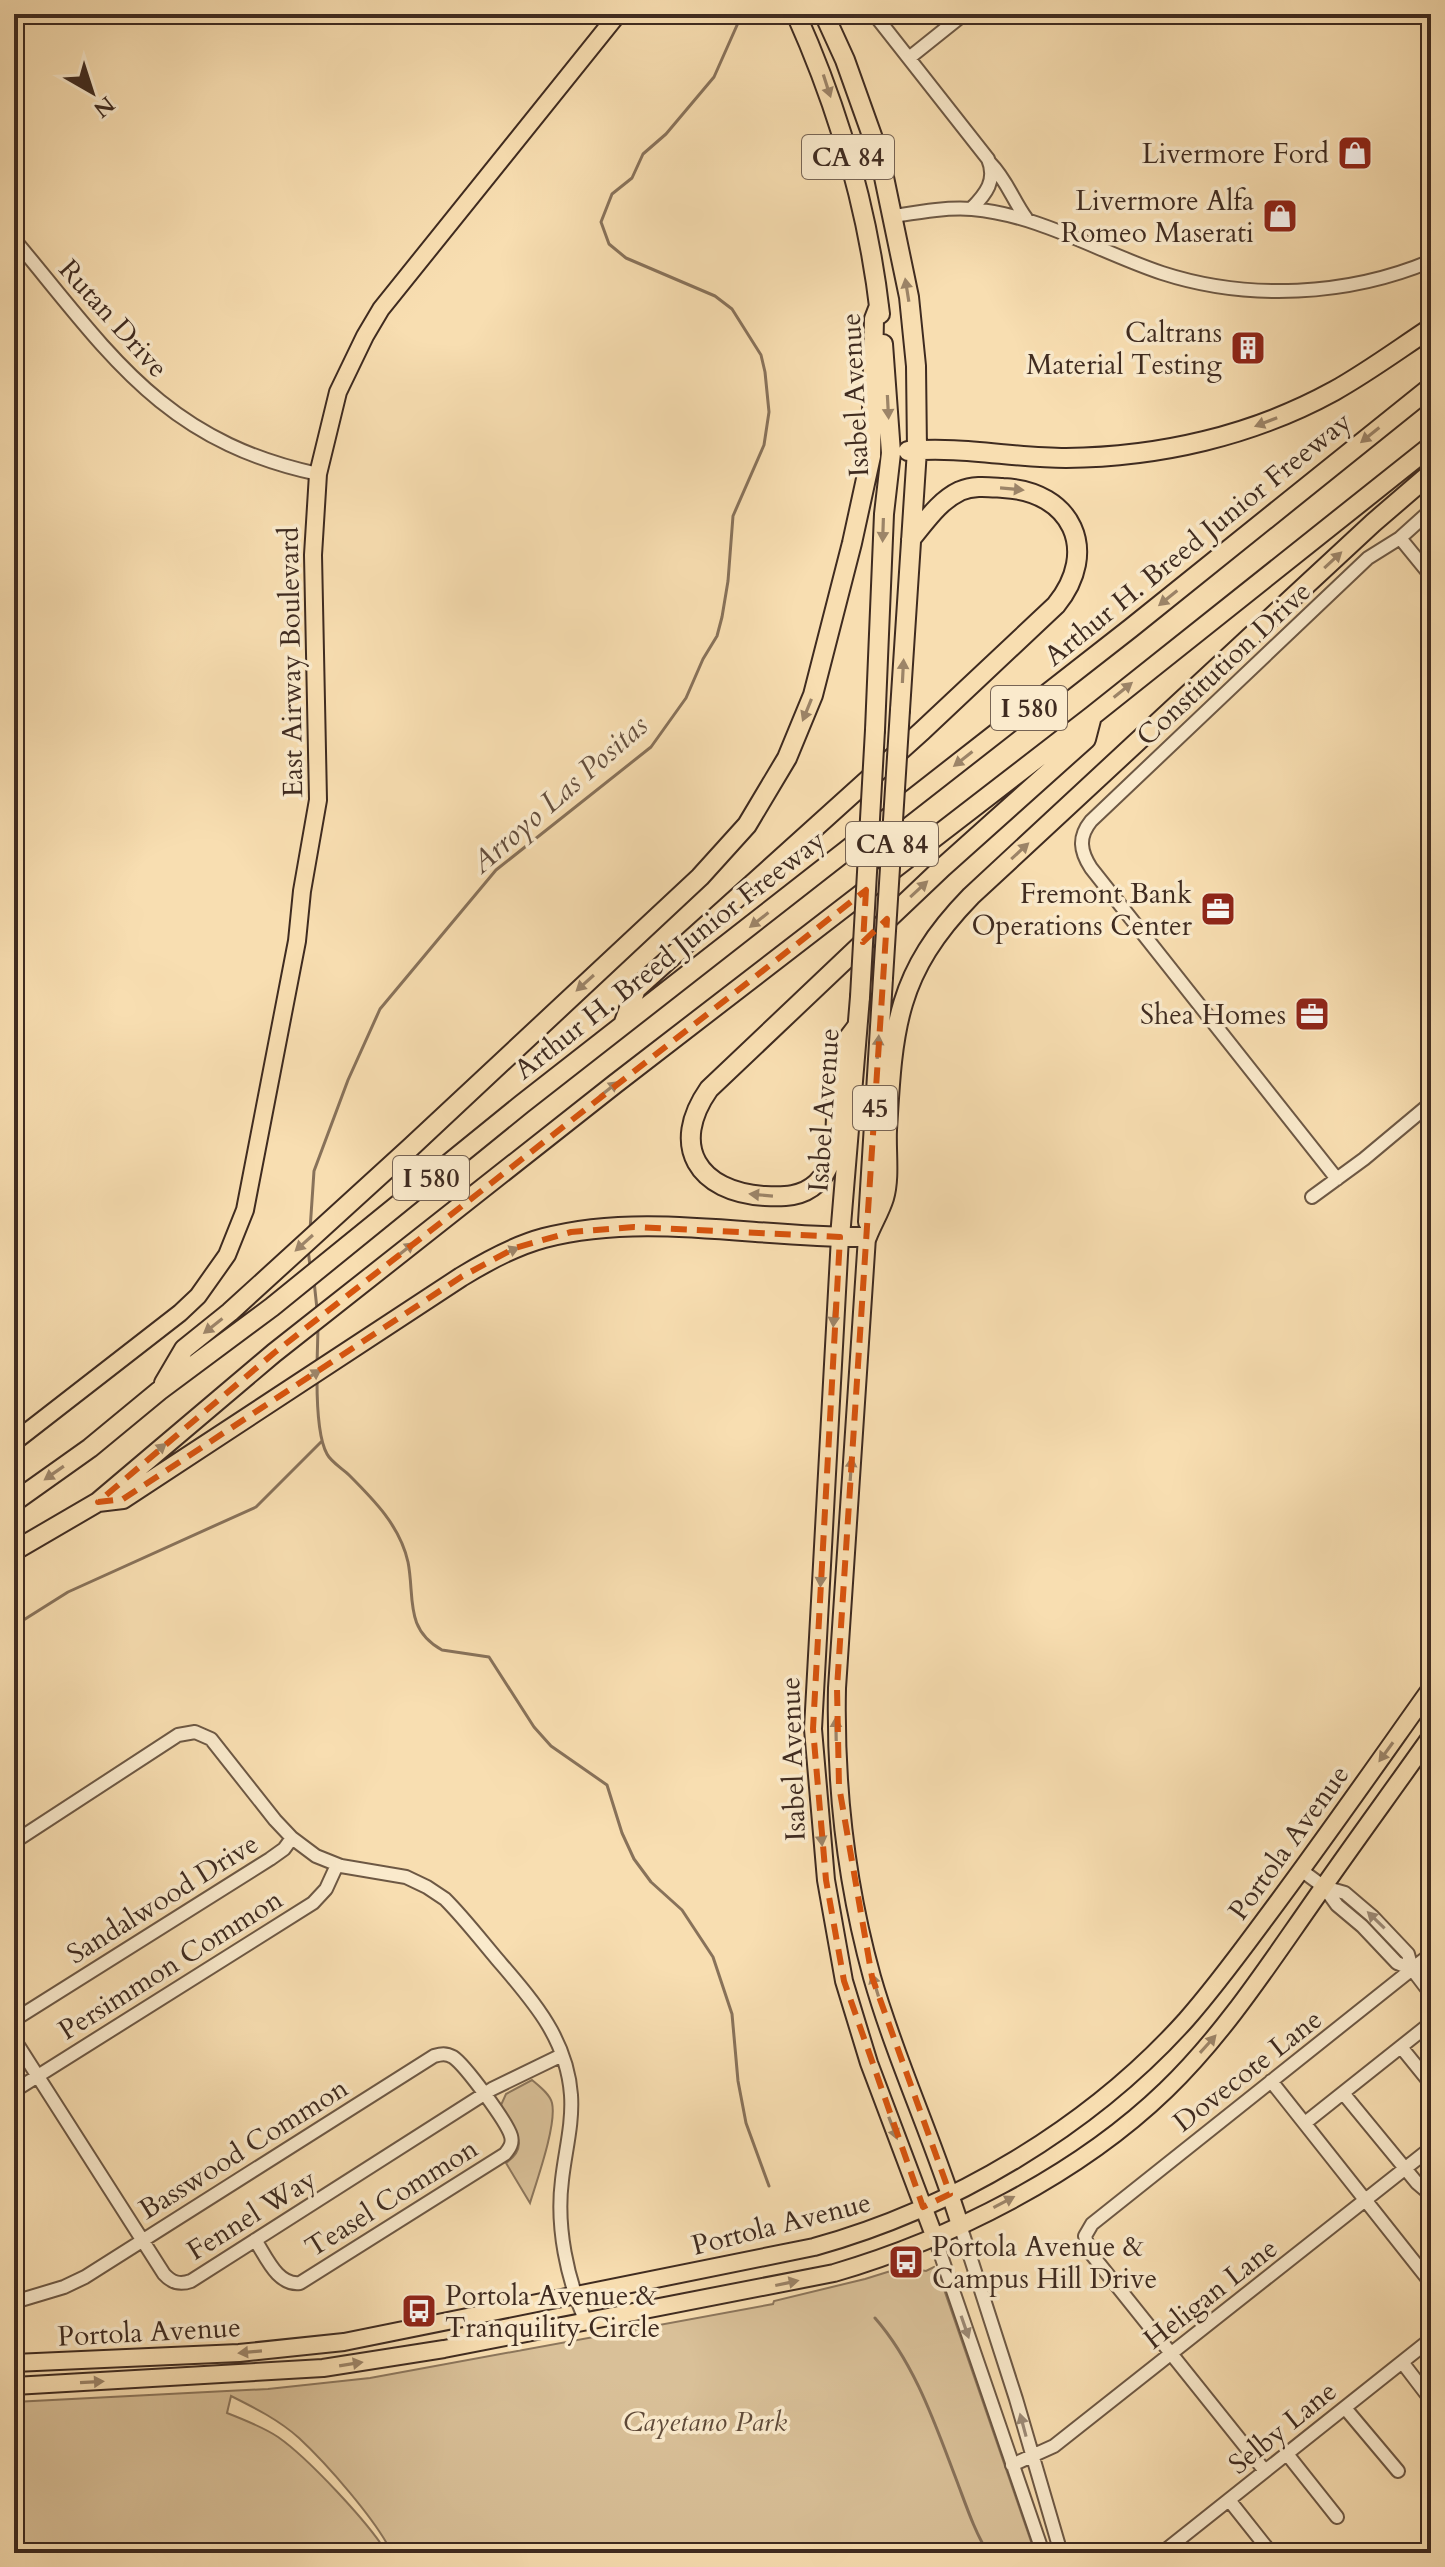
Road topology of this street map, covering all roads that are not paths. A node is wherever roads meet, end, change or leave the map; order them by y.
1 (618, 14) edge
2 (796, 14) edge
3 (824, 14) edge
4 (874, 14) edge
5 (964, 14) edge
6 (909, 58) junction
7 (990, 163) junction
8 (971, 209) junction
9 (894, 216) junction
10 (1026, 218) junction
11 (14, 239) edge
12 (1431, 261) edge
13 (879, 306) junction
14 (1431, 328) edge
15 (1431, 387) edge
16 (1431, 446) edge
17 (917, 450) junction
18 (891, 453) junction
19 (1431, 473) edge
20 (318, 474) junction
21 (1431, 510) edge
22 (1400, 538) junction
23 (911, 539) junction
24 (1431, 576) edge
25 (1092, 716) junction
26 (883, 978) joint
27 (623, 1025) junction
28 (857, 1026) junction
29 (1431, 1103) edge
30 (1337, 1179) junction
31 (1312, 1197) dead end
32 (840, 1237) junction
33 (867, 1237) junction
34 (159, 1391) junction
35 (14, 1442) edge
36 (14, 1502) edge
37 (98, 1502) junction
38 (14, 1551) edge
39 (1431, 1688) edge
40 (1431, 1736) edge
41 (292, 1838) junction
42 (14, 1842) edge
43 (337, 1865) junction
44 (1301, 1870) junction
45 (1324, 1887) junction
46 (1431, 1954) edge
47 (1412, 1969) junction
48 (1431, 1994) edge
49 (14, 2020) edge
50 (1427, 2026) dead end
51 (14, 2039) edge
52 (1401, 2047) junction
53 (562, 2055) junction
54 (38, 2076) junction
55 (1271, 2081) junction
56 (1431, 2084) edge
57 (14, 2091) edge
58 (1343, 2093) junction
59 (484, 2094) junction
60 (1305, 2123) junction
61 (1431, 2148) edge
62 (1406, 2169) junction
63 (950, 2194) junction
64 (1431, 2195) edge
65 (1366, 2201) junction
66 (923, 2207) junction
67 (960, 2225) junction
68 (935, 2238) junction
69 (255, 2240) junction
70 (143, 2241) junction
71 (1431, 2283) edge
72 (575, 2297) junction
73 (14, 2302) edge
74 (579, 2323) junction
75 (1431, 2339) edge
76 (1171, 2354) junction
77 (1402, 2362) junction
78 (14, 2363) edge
79 (14, 2386) edge
80 (1431, 2400) edge
81 (1345, 2408) junction
82 (1287, 2454) junction
83 (1032, 2458) junction
84 (1012, 2465) junction
85 (1265, 2471) junction
86 (1398, 2471) dead end
87 (1229, 2500) junction
88 (1337, 2517) dead end
89 (1043, 2553) edge
90 (1061, 2553) edge
91 (1162, 2553) edge
92 (1271, 2553) edge

1 - 20 main road, East Airway Boulevard
2 -> 13 highway, Isabel Avenue / CA 84
3 - 9 highway, Isabel Avenue / CA 84
4 - 6 street
5 - 6 street
6 - 7 street
7 - 8 street
7 - 10 street
8 - 9 street
8 - 10 street
17 -> 9 highway, Isabel Avenue / CA 84
10 - 12 street
11 - 20 street, Rutan Drive
13 -> 18 highway, Isabel Avenue / CA 84
13 -> 34 highway
14 -> 17 highway
15 -> 27 highway, Arthur H. Breed Junior Freeway / I 580
25 -> 16 highway, I 580
17 - 18 highway
17 - 23 highway, Isabel Avenue / CA 84
18 -> 28 highway, Isabel Avenue / CA 84, bridge
33 -> 19 highway
20 - 35 main road, East Airway Boulevard
21 - 22 street, Constitution Drive
22 - 24 street
22 - 30 street, Constitution Drive
26 -> 23 highway, Isabel Avenue / CA 84, bridge
23 -> 27 highway
28 -> 25 highway
37 -> 25 highway, I 580
33 -> 26 highway, Isabel Avenue / 45
27 - 34 highway, Arthur H. Breed Junior Freeway / I 580
28 - 32 highway, Isabel Avenue / 45
29 - 30 street
30 - 31 street
32 - 33 highway
37 -> 32 highway
32 -> 66 main road, Isabel Avenue
63 -> 33 main road, Isabel Avenue
34 -> 36 highway, Arthur H. Breed Junior Freeway / I 580
37 - 38 highway, I 580
39 -> 44 main road, Portola Avenue
40 - 45 main road, Portola Avenue
41 - 42 street
41 - 43 street
41 - 49 street, Sandalwood Drive
43 - 53 street
43 - 54 street, Persimmon Common
44 - 45 street
44 - 63 main road, Portola Avenue
45 - 47 street
67 -> 45 main road, Portola Avenue
46 - 47 street, Dovecote Lane
47 - 48 street
47 - 55 street, Dovecote Lane
50 - 52 street
51 - 54 street, Fennel Way
52 - 56 street
52 - 58 street
53 - 59 street, Fennel Way
53 - 72 street
54 - 57 street, Persimmon Common
54 - 70 street, Fennel Way
55 - 60 street
55 - 76 street, Dovecote Lane
58 - 60 street
58 - 62 street
59 - 69 street, Fennel Way
59 - 69 street, Teasel Common
59 - 70 street, Basswood Common
60 - 65 street
61 - 62 street, Heligan Lane
62 - 64 street
62 - 65 street, Heligan Lane
63 - 66 main road, Portola Avenue
63 - 67 main road, Isabel Avenue
65 - 71 street
65 - 76 street, Heligan Lane
66 - 68 main road, Isabel Avenue
66 - 72 main road, Portola Avenue
67 - 68 main road, Portola Avenue
83 -> 67 street
74 -> 68 main road, Portola Avenue
68 -> 84 street
69 - 70 street, Fennel Way
70 - 73 street, Basswood Common
72 - 74 street
72 -> 78 main road, Portola Avenue
79 -> 74 main road, Portola Avenue
75 - 77 street, Selby Lane
76 - 83 street, Heligan Lane
76 - 85 street
77 - 80 street
77 - 81 street, Selby Lane
81 - 82 street, Selby Lane
81 - 86 street
82 - 85 street, Selby Lane
82 - 88 street
83 - 84 street, Heligan Lane
83 - 90 street
84 - 89 street
85 - 87 street, Selby Lane
87 - 91 street, Selby Lane
87 - 92 street

